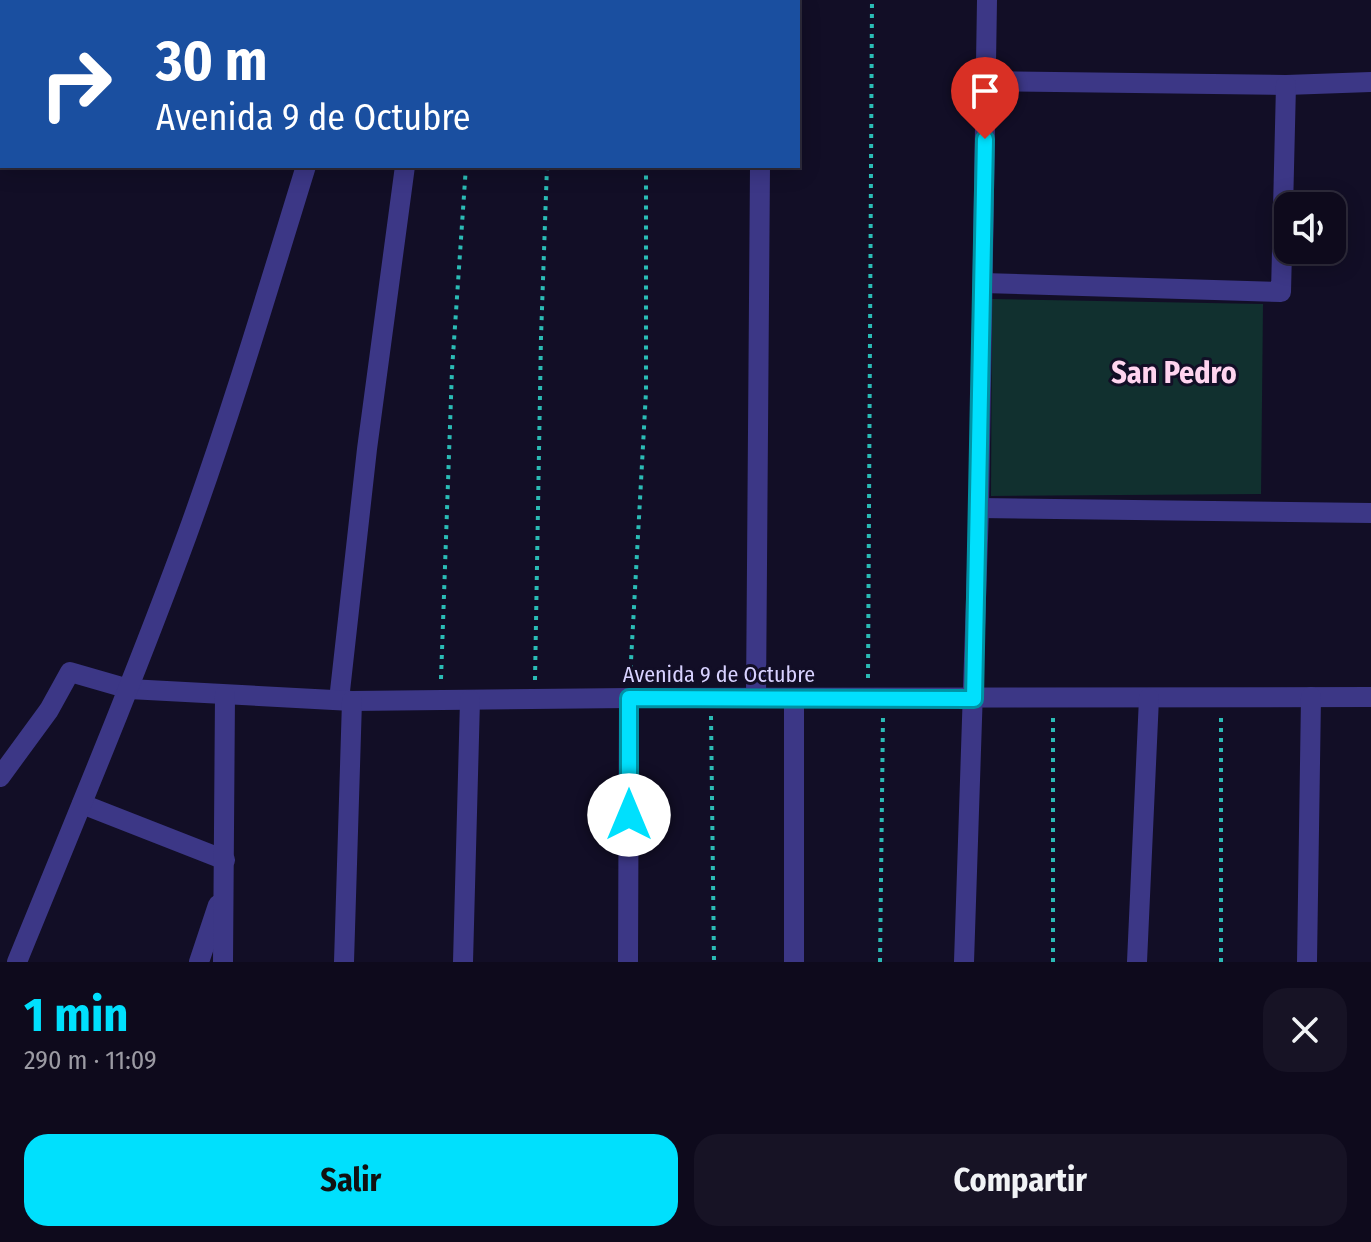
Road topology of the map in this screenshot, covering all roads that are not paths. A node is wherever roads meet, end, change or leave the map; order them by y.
1 (987, 0) edge
2 (986, 81) junction
3 (1371, 82) edge
4 (1286, 85) junction
5 (305, 168) edge
6 (405, 168) edge
7 (760, 168) edge
8 (983, 283) junction
9 (979, 508) junction
10 (1371, 513) edge
11 (129, 689) junction
12 (225, 695) junction
13 (1311, 697) junction
14 (1371, 697) edge
15 (629, 698) junction
16 (756, 698) junction
17 (794, 698) junction
18 (1149, 698) junction
19 (974, 699) junction
20 (470, 700) junction
21 (346, 701) junction
22 (0, 777) edge
23 (82, 804) junction
24 (225, 860) junction
25 (225, 886) junction
26 (17, 962) edge
27 (199, 962) edge
28 (223, 962) edge
29 (344, 962) edge
30 (463, 962) edge
31 (628, 962) edge
32 (794, 962) edge
33 (964, 962) edge
34 (1137, 962) edge
35 (1307, 962) edge

1 - 2 street
2 - 4 street
2 - 8 street
3 - 4 street
4 - 8 street
5 - 11 street
6 - 21 street
7 - 16 street
8 - 9 street
9 - 10 street
9 - 19 street
11 - 12 street, Avenida 9 de Octubre
11 - 22 street, Avenida 9 de Octubre
11 - 23 street
12 - 21 street, Avenida 9 de Octubre
12 - 24 street
13 - 14 street, Avenida 9 de Octubre
13 - 18 street, Avenida 9 de Octubre
13 - 35 street
15 - 16 street, Avenida 9 de Octubre
15 - 20 street, Avenida 9 de Octubre
15 - 31 street
16 - 17 street, Avenida 9 de Octubre
17 - 19 street, Avenida 9 de Octubre
17 - 32 street
18 - 19 street, Avenida 9 de Octubre
18 - 34 street
19 - 33 street
20 - 21 street, Avenida 9 de Octubre
20 - 30 street
21 - 29 street
23 - 24 street
23 - 26 street
24 - 25 street
25 - 27 street
25 - 28 street

